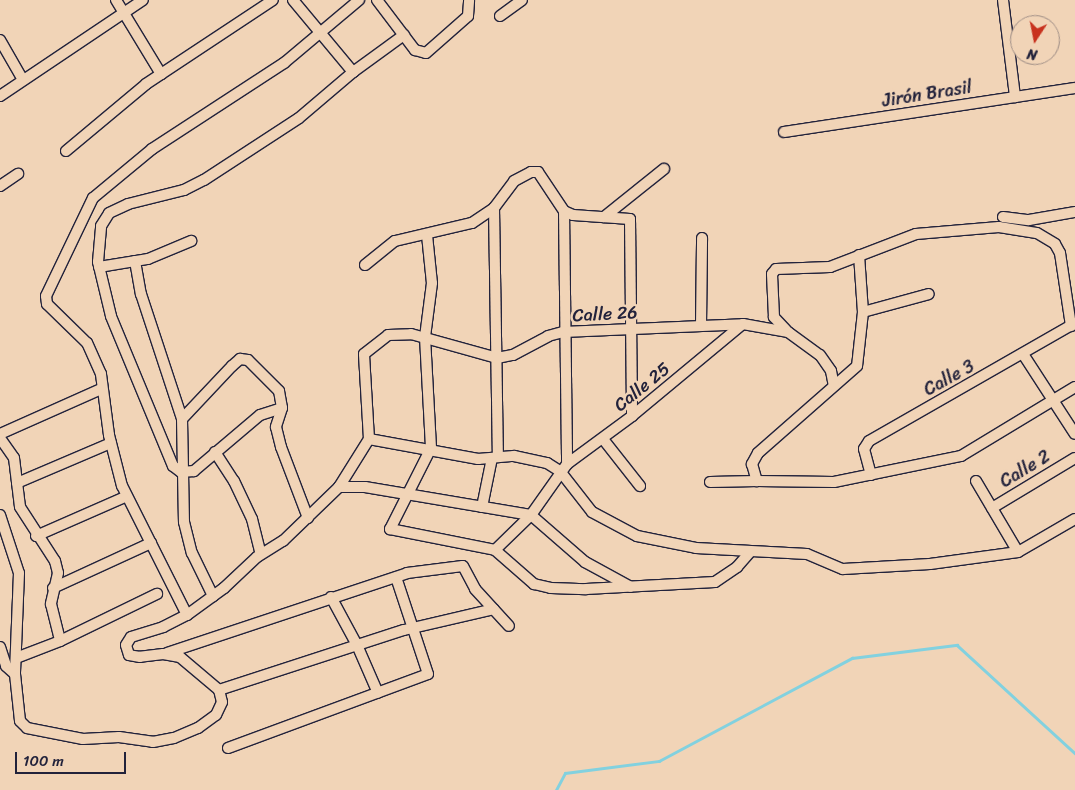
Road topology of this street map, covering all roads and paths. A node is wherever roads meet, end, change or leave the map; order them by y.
1 (116, 0) edge
2 (143, 0) edge
3 (273, 0) edge
4 (293, 0) edge
5 (359, 0) edge
6 (377, 0) edge
7 (468, 0) edge
8 (522, 0) edge
9 (1003, 0) edge
10 (124, 13) junction
11 (500, 16) dead end
12 (320, 32) junction
13 (404, 36) junction
14 (0, 40) edge
15 (353, 72) junction
16 (161, 74) junction
17 (23, 80) junction
18 (1075, 88) edge
19 (0, 96) edge
20 (1015, 96) junction
21 (784, 132) dead end
22 (66, 151) dead end
23 (664, 169) dead end
24 (18, 174) dead end
25 (0, 186) edge
26 (494, 208) junction
27 (564, 211) junction
28 (1075, 212) edge
29 (604, 217) junction
30 (1003, 217) dead end
31 (1029, 220) junction
32 (1031, 232) junction
33 (427, 236) junction
34 (702, 238) dead end
35 (191, 241) dead end
36 (859, 255) junction
37 (135, 261) junction
38 (365, 265) dead end
39 (99, 267) junction
40 (929, 294) dead end
41 (863, 312) junction
42 (1075, 315) edge
43 (743, 324) junction
44 (701, 325) junction
45 (1073, 325) edge
46 (633, 328) junction
47 (563, 332) junction
48 (788, 332) junction
49 (425, 337) junction
50 (1023, 354) junction
51 (497, 358) junction
52 (834, 386) junction
53 (1075, 387) edge
54 (101, 388) junction
55 (1054, 400) junction
56 (282, 408) junction
57 (632, 416) junction
58 (182, 418) junction
59 (0, 434) edge
60 (1075, 434) edge
61 (0, 438) edge
62 (369, 439) junction
63 (603, 439) junction
64 (111, 443) junction
65 (431, 448) junction
66 (215, 452) junction
67 (495, 458) junction
68 (1075, 458) edge
69 (563, 468) junction
70 (181, 472) junction
71 (871, 475) junction
72 (757, 481) junction
73 (710, 482) dead end
74 (976, 482) dead end
75 (17, 483) junction
76 (640, 486) dead end
77 (339, 487) junction
78 (409, 494) junction
79 (127, 496) junction
80 (482, 507) junction
81 (992, 508) junction
82 (0, 515) edge
83 (531, 515) junction
84 (308, 518) junction
85 (1075, 519) edge
86 (36, 536) junction
87 (151, 543) junction
88 (495, 550) junction
89 (750, 552) junction
90 (1018, 552) junction
91 (261, 554) junction
92 (396, 577) junction
93 (631, 587) junction
94 (53, 588) junction
95 (157, 594) dead end
96 (213, 596) junction
97 (331, 597) junction
98 (494, 609) junction
99 (187, 615) junction
100 (509, 626) dead end
101 (413, 628) junction
102 (60, 641) junction
103 (357, 645) junction
104 (0, 647) edge
105 (163, 654) junction
106 (16, 658) junction
107 (15, 674) junction
108 (219, 690) junction
109 (378, 693) junction
110 (228, 748) dead end

1 - 10 street
2 - 10 street
3 - 16 street
4 - 12 street
5 - 12 street
6 - 13 street
7 - 13 street
8 - 11 street
9 - 20 street
10 - 16 street
10 - 17 street
12 - 15 street
12 - 54 street
13 - 15 street
14 - 17 street
15 - 39 street
16 - 22 street
17 - 19 street
18 - 20 street, Jirón Brasil
20 - 21 street, Jirón Brasil
23 - 29 street
24 - 25 street
26 - 27 street
26 - 33 street
26 - 51 street
27 - 29 street
27 - 47 street
28 - 31 street
29 - 46 street
30 - 31 street
31 - 32 street
32 - 36 street
32 - 45 street
33 - 38 street
33 - 49 street
34 - 44 street
35 - 37 street
36 - 41 street
36 - 48 street
37 - 39 street
37 - 58 street
39 - 70 street
40 - 41 street
41 - 52 street
42 - 45 street
43 - 44 street, Calle 26
43 - 48 street, Calle 26
43 - 57 street, Calle 25
44 - 46 street, Calle 26
45 - 50 street, Calle 3
46 - 47 street, Calle 26
46 - 57 street
47 - 51 street, Calle 26
47 - 69 street
48 - 52 street, Calle 26
49 - 51 street
49 - 62 street
49 - 65 street
50 - 55 street
50 - 71 street, Calle 3
51 - 67 street
52 - 72 street
53 - 55 street
54 - 59 street
54 - 64 street
55 - 60 street
55 - 71 street
56 - 58 street
56 - 66 street
56 - 84 street
57 - 63 street, Calle 25
58 - 70 street
61 - 75 street
62 - 65 street
62 - 77 street
63 - 69 street, Calle 25
63 - 76 street
64 - 75 street
64 - 79 street
65 - 67 street
65 - 78 street
66 - 70 street
66 - 91 street
67 - 69 street
67 - 80 street
68 - 81 street, Calle 2
69 - 83 street
69 - 89 street
70 - 96 street
71 - 72 street
72 - 73 street
74 - 81 street
75 - 86 street
77 - 78 street
77 - 84 street
78 - 80 street
78 - 88 street
79 - 86 street
79 - 87 street
80 - 83 street
81 - 90 street
82 - 106 street
83 - 88 street
83 - 93 street
84 - 91 street
85 - 90 street
86 - 94 street
87 - 94 street
87 - 99 street
88 - 93 street
89 - 90 street
89 - 93 street
91 - 96 street
92 - 97 street
92 - 98 street
92 - 101 street
94 - 102 street
95 - 102 street
96 - 99 street
97 - 103 street
97 - 105 street
98 - 100 street
98 - 101 street
99 - 105 street
101 - 103 street
101 - 109 street
102 - 106 street
103 - 108 street
103 - 109 street
104 - 107 street
105 - 108 street
106 - 107 street
107 - 108 street
109 - 110 street

